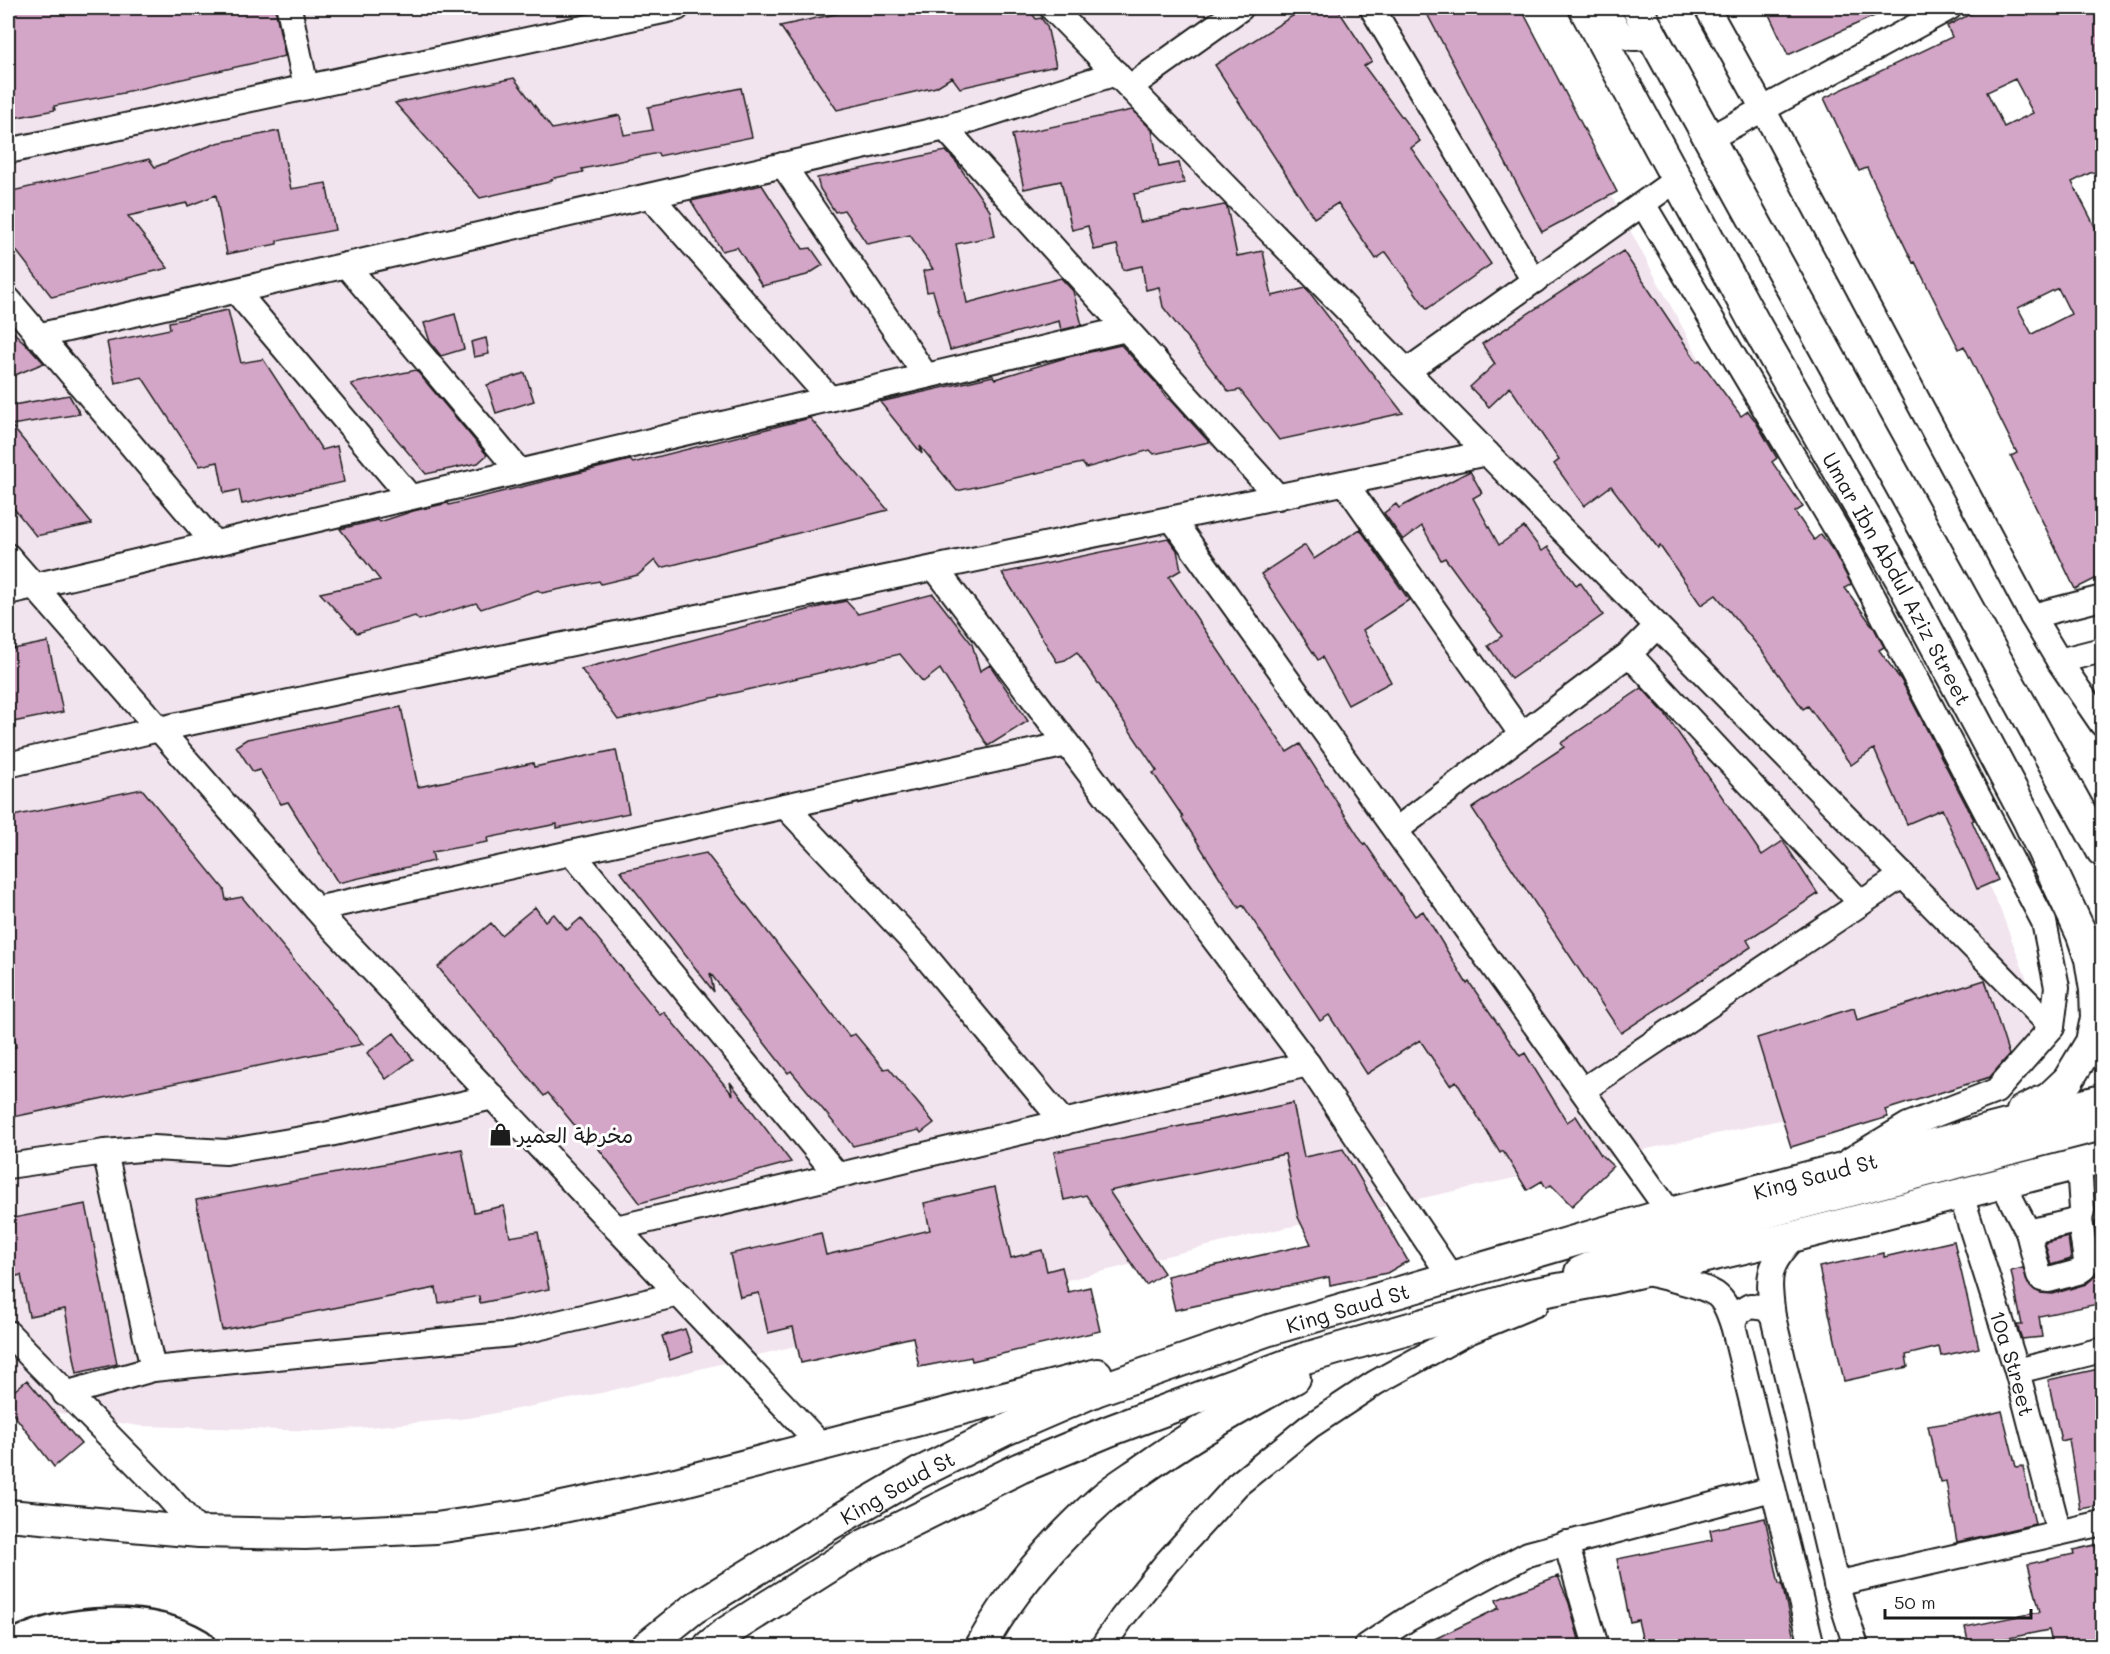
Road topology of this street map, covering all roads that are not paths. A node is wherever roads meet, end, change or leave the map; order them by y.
1 (289, 8) edge
2 (677, 8) edge
3 (1052, 8) edge
4 (1240, 8) edge
5 (1372, 8) edge
6 (1584, 8) edge
7 (1605, 8) edge
8 (1637, 8) edge
9 (1707, 8) edge
10 (1949, 8) edge
11 (1653, 36) junction
12 (1123, 80) junction
13 (306, 87) junction
14 (1763, 108) junction
15 (945, 128) junction
16 (1710, 138) junction
17 (8, 151) edge
18 (783, 165) junction
19 (1676, 180) junction
20 (650, 196) junction
21 (1643, 204) junction
22 (346, 265) junction
23 (1534, 281) junction
24 (236, 291) junction
25 (8, 299) edge
26 (1126, 329) junction
27 (37, 336) junction
28 (1407, 371) junction
29 (926, 376) junction
30 (830, 399) junction
31 (1769, 415) junction
32 (1816, 431) junction
33 (1487, 453) junction
34 (519, 471) junction
35 (1345, 483) junction
36 (410, 497) junction
37 (1278, 497) junction
38 (1172, 519) junction
39 (214, 543) junction
40 (8, 556) edge
41 (935, 568) junction
42 (33, 586) junction
43 (8, 592) edge
44 (2103, 598) edge
45 (2032, 616) junction
46 (1657, 626) junction
47 (2103, 650) edge
48 (1629, 654) junction
49 (2059, 661) junction
50 (2103, 724) edge
51 (159, 729) junction
52 (1522, 735) junction
53 (1067, 744) junction
54 (8, 765) edge
55 (2073, 796) junction
56 (785, 806) junction
57 (2028, 820) junction
58 (1396, 830) junction
59 (2103, 835) edge
60 (2103, 851) edge
61 (572, 853) junction
62 (1903, 875) junction
63 (1861, 903) junction
64 (316, 909) junction
65 (2103, 933) edge
66 (2052, 1027) junction
67 (1308, 1064) junction
68 (1583, 1090) junction
69 (493, 1097) junction
70 (2103, 1100) edge
71 (1064, 1123) junction
72 (2103, 1125) edge
73 (1987, 1130) junction
74 (105, 1152) junction
75 (2091, 1162) edge
76 (8, 1166) edge
77 (1827, 1173) junction
78 (837, 1175) junction
79 (2003, 1184) junction
80 (1961, 1195) junction
81 (1670, 1213) junction
82 (2080, 1220) junction
83 (616, 1228) junction
84 (2028, 1232) junction
85 (1796, 1236) junction
86 (1643, 1272) junction
87 (1451, 1276) junction
88 (1602, 1281) junction
89 (679, 1293) junction
90 (1525, 1295) junction
91 (1773, 1317) junction
92 (1443, 1320) junction
93 (1733, 1325) junction
94 (1266, 1331) junction
95 (8, 1333) edge
96 (2103, 1350) edge
97 (153, 1369) junction
98 (2017, 1371) junction
99 (65, 1394) junction
100 (822, 1446) junction
101 (1772, 1489) junction
102 (8, 1515) edge
103 (2103, 1523) edge
104 (199, 1532) junction
105 (2059, 1533) junction
106 (1566, 1543) junction
107 (1836, 1584) junction
108 (16, 1647) edge
109 (198, 1647) edge
110 (647, 1647) edge
111 (709, 1647) edge
112 (981, 1647) edge
113 (1103, 1647) edge
114 (1367, 1647) edge
115 (1596, 1647) edge
116 (1812, 1647) edge
117 (1856, 1647) edge

1 - 13 street
2 - 13 street
3 - 12 street
4 - 12 street
5 - 23 street
6 - 19 main road, Umar Ibn Abdul Aziz Street
7 - 11 street
8 - 11 main road
9 - 14 street
10 - 14 street
11 - 16 main road
12 - 15 street
12 - 28 street
13 - 17 street
14 - 16 street
14 - 45 street
15 - 18 street
15 - 26 street
16 - 55 main road
18 - 20 street
18 - 29 street
19 - 21 street
19 - 32 main road, Umar Ibn Abdul Aziz Street
20 - 22 street
20 - 30 street
21 - 23 street
21 - 31 street
22 - 24 street
22 - 34 street
23 - 28 street
24 - 27 street
24 - 36 street
25 - 27 street
26 - 29 street
26 - 37 street
27 - 39 street
28 - 33 street
29 - 30 street
30 - 34 street
31 - 32 street
31 - 66 street
32 - 57 main road, Umar Ibn Abdul Aziz Street
33 - 35 street
33 - 46 street
34 - 36 street
35 - 37 street
35 - 52 street
36 - 39 street
37 - 38 street
38 - 41 street
38 - 58 street
39 - 42 street
40 - 42 street
41 - 51 street
41 - 53 street
42 - 43 street
42 - 51 street
44 - 45 street
45 - 49 street
46 - 48 street
46 - 62 street
47 - 49 street
48 - 52 street
48 - 63 street
49 - 50 street
51 - 54 street
51 - 64 street
52 - 58 street
53 - 56 street
53 - 67 street
55 - 59 main road
55 - 60 main road
56 - 61 street
56 - 71 street
57 - 65 main road
57 - 73 main road, Umar Ibn Abdul Aziz Street
58 - 68 street
61 - 64 street
61 - 78 street
62 - 63 street
62 - 66 street
63 - 68 street
64 - 69 street
66 - 77 street
67 - 71 street
67 - 87 street
68 - 81 street
69 - 74 street
69 - 83 street
70 - 73 main road, King Saud St
71 - 78 street
72 - 90 main road
73 - 77 main road, King Saud St
74 - 76 street
74 - 97 street
75 - 79 main road, King Saud St
75 - 82 street
77 - 81 main road, King Saud St
78 - 83 street
79 - 80 main road, King Saud St
79 - 84 street
80 - 85 main road, King Saud St
80 - 98 street, 10a Street
81 - 87 main road, King Saud St
82 - 84 street
82 - 84 street
83 - 89 street
85 - 86 main road, King Saud St
85 - 91 street
86 - 88 main road, King Saud St
86 - 93 street
87 - 94 main road, King Saud St
88 - 90 main road, King Saud St
88 - 113 street
89 - 97 street
89 - 100 street
90 - 92 main road, King Saud St
91 - 93 street
91 - 107 street
92 - 111 main road, King Saud St
92 - 112 main road
93 - 101 street
94 - 100 main road
94 - 110 main road, King Saud St
95 - 99 street
96 - 98 street
97 - 99 street
98 - 105 street, 10a Street
99 - 104 street
100 - 104 main road
101 - 106 street
101 - 116 street
102 - 104 main road
103 - 105 street
105 - 107 street
106 - 114 street
106 - 115 street
107 - 117 street
108 - 109 highway

